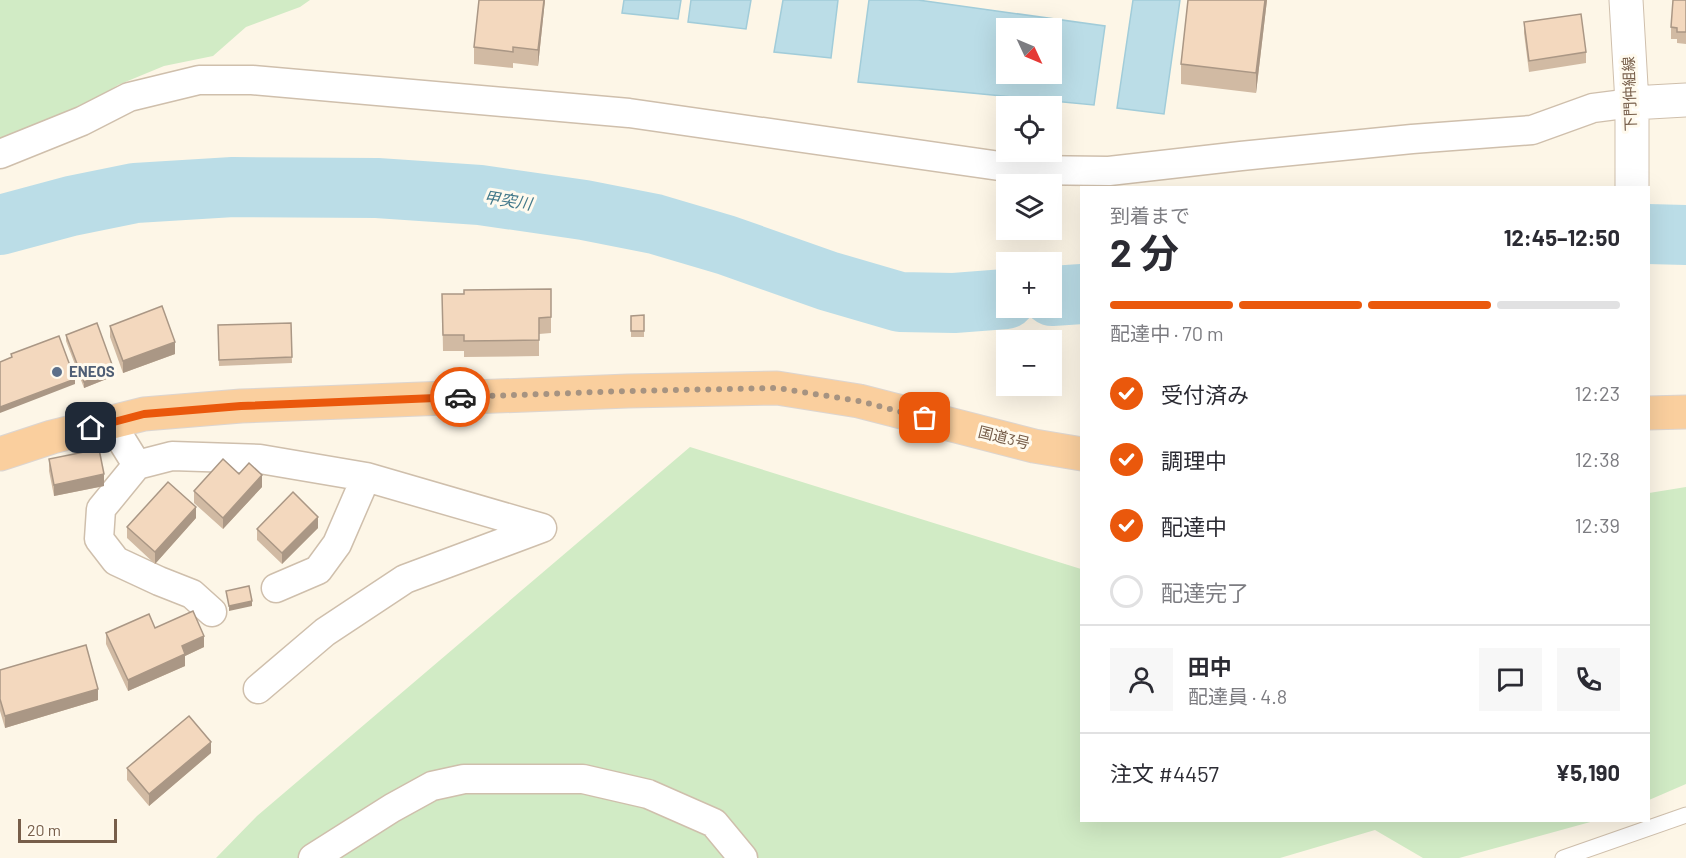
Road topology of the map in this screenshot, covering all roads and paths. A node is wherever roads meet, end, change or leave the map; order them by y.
1 (1626, 0) edge
2 (1686, 100) edge
3 (1632, 113) junction
4 (0, 154) edge
5 (1632, 186) edge
6 (1686, 412) edge
7 (1650, 413) edge
8 (111, 423) junction
9 (0, 453) edge
10 (1080, 454) edge
11 (137, 465) junction
12 (366, 477) junction
13 (276, 588) dead end
14 (212, 612) dead end
15 (258, 689) dead end
16 (1686, 815) edge
17 (313, 858) edge
18 (742, 858) edge
19 (1563, 858) edge

1 - 3 street, 下門仲組線
2 - 3 street
3 - 4 street
3 - 5 street, 下門仲組線
6 - 7 highway
8 - 9 highway, 国道3号
8 - 10 highway, 国道3号
8 - 11 street
11 - 12 street
11 - 14 street
12 - 13 street
12 - 15 street
16 - 19 lane
17 - 18 street

